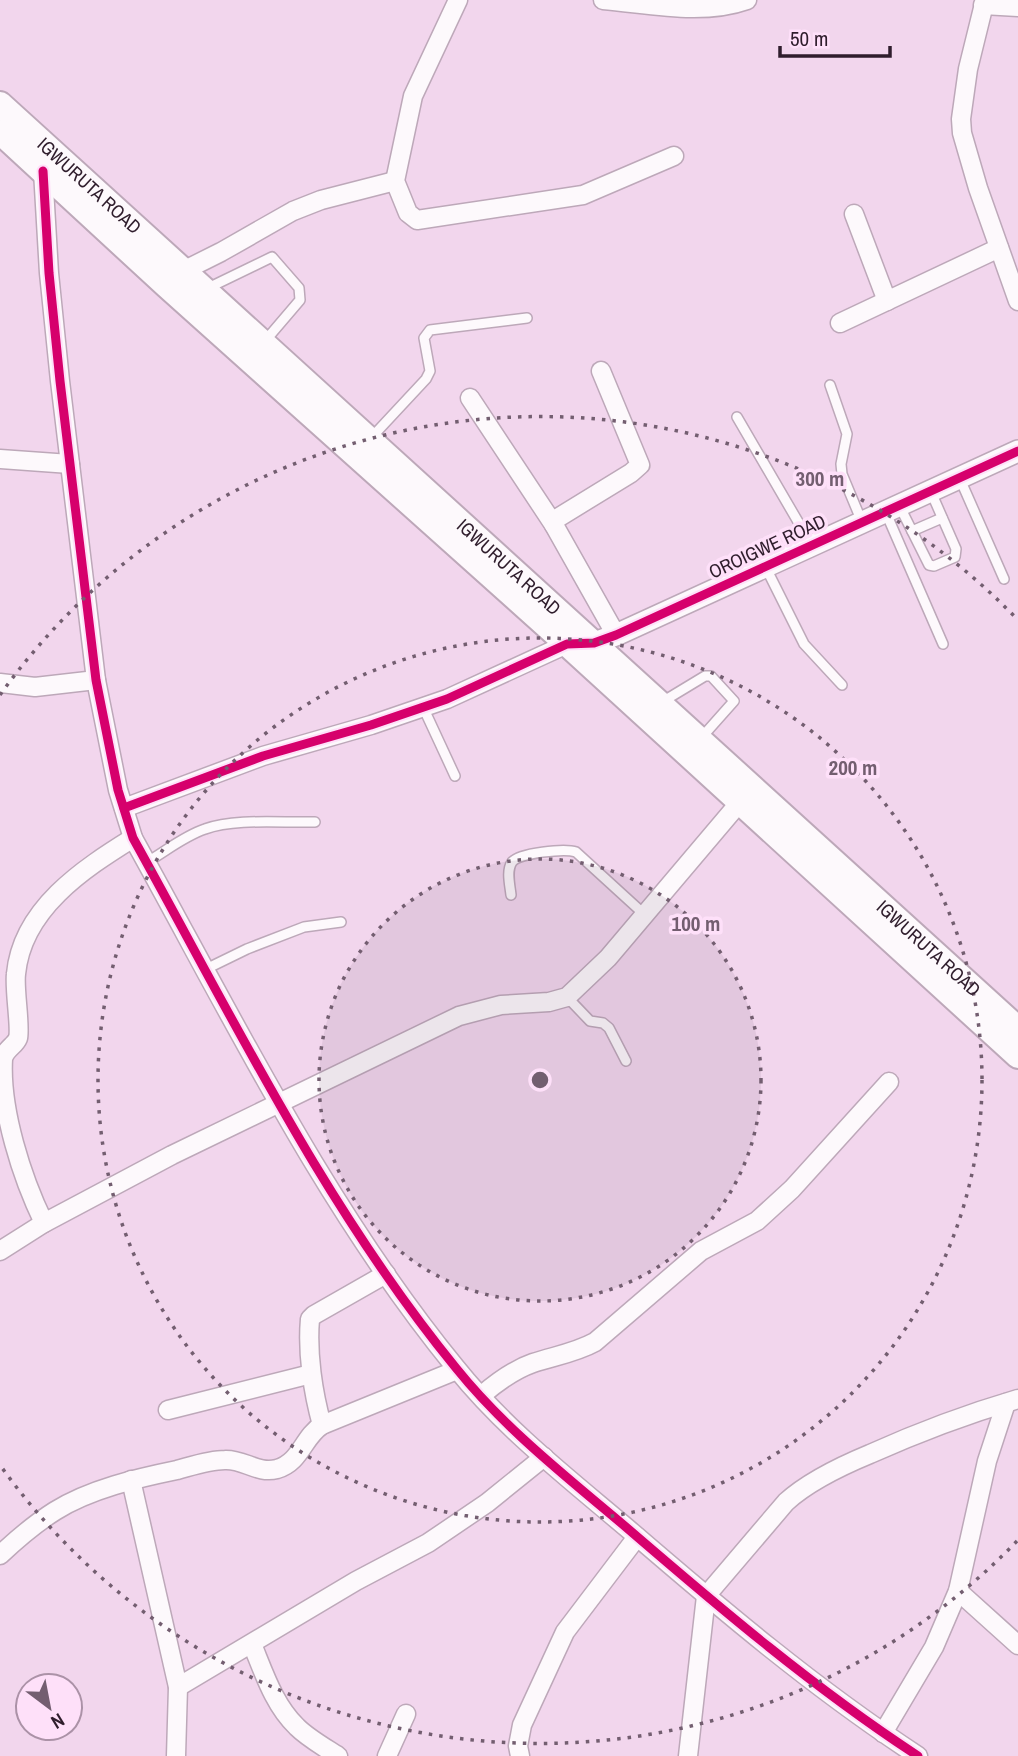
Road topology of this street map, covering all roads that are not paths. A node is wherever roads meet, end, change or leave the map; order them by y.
1 (458, 0) edge
2 (604, 0) edge
3 (747, 0) edge
4 (984, 3) edge
5 (1018, 7) edge
6 (0, 104) edge
7 (0, 132) edge
8 (674, 156) dead end
9 (43, 171) junction
10 (395, 181) junction
11 (853, 214) dead end
12 (999, 248) junction
13 (185, 270) junction
14 (206, 289) junction
15 (887, 301) junction
16 (1018, 301) edge
17 (527, 318) dead end
18 (840, 323) dead end
19 (264, 342) junction
20 (601, 371) dead end
21 (830, 385) dead end
22 (470, 398) dead end
23 (737, 417) dead end
24 (370, 439) junction
25 (1018, 451) edge
26 (0, 459) edge
27 (70, 464) junction
28 (960, 477) junction
29 (930, 491) junction
30 (892, 508) junction
31 (942, 517) junction
32 (862, 522) junction
33 (554, 525) junction
34 (912, 531) junction
35 (811, 544) junction
36 (765, 566) junction
37 (1004, 579) dead end
38 (605, 639) junction
39 (567, 644) junction
40 (943, 644) dead end
41 (96, 680) junction
42 (0, 683) edge
43 (842, 685) dead end
44 (660, 703) junction
45 (424, 707) junction
46 (700, 739) junction
47 (455, 776) dead end
48 (740, 802) junction
49 (124, 808) junction
50 (315, 822) dead end
51 (133, 838) junction
52 (147, 862) junction
53 (511, 895) dead end
54 (645, 915) junction
55 (341, 922) dead end
56 (206, 969) junction
57 (567, 997) junction
58 (1015, 1021) edge
59 (1018, 1056) edge
60 (626, 1061) dead end
61 (889, 1082) dead end
62 (281, 1105) junction
63 (44, 1223) junction
64 (0, 1251) edge
65 (386, 1274) junction
66 (457, 1370) junction
67 (311, 1374) junction
68 (482, 1395) junction
69 (1012, 1401) edge
70 (168, 1410) dead end
71 (322, 1425) junction
72 (544, 1457) junction
73 (131, 1480) junction
74 (637, 1537) junction
75 (0, 1555) edge
76 (958, 1591) junction
77 (706, 1596) junction
78 (252, 1644) junction
79 (1018, 1645) edge
80 (178, 1687) junction
81 (406, 1714) dead end
82 (883, 1733) junction
83 (176, 1756) edge
84 (339, 1756) edge
85 (350, 1756) edge
86 (387, 1756) edge
87 (520, 1756) edge
88 (688, 1756) edge
89 (918, 1756) edge

1 - 10 street
2 - 3 street
4 - 5 street
4 - 12 street
6 - 13 main road, IGWURUTA ROAD
7 - 9 main road, IGWURUTA ROAD
8 - 10 street
9 - 27 street
9 - 39 main road, IGWURUTA ROAD
10 - 13 street
11 - 15 street
12 - 15 street
12 - 16 street
13 - 14 main road, IGWURUTA ROAD
14 - 19 main road, IGWURUTA ROAD
14 - 19 lane
15 - 18 street
17 - 24 lane
19 - 24 main road, IGWURUTA ROAD
20 - 33 street
21 - 32 lane
22 - 33 street
23 - 35 lane
24 - 38 main road, IGWURUTA ROAD
25 - 28 street, OROIGWE ROAD
26 - 27 street
27 - 41 street
28 - 29 street, OROIGWE ROAD
28 - 37 lane
29 - 30 street, OROIGWE ROAD
29 - 31 lane
30 - 32 street, OROIGWE ROAD
30 - 34 lane
30 - 40 lane
31 - 34 lane
31 - 34 lane
32 - 35 street, OROIGWE ROAD
33 - 38 street
35 - 36 street, OROIGWE ROAD
36 - 38 street, OROIGWE ROAD
36 - 43 lane
38 - 39 street, OROIGWE ROAD
38 - 44 main road, IGWURUTA ROAD
39 - 45 street
39 - 48 main road, IGWURUTA ROAD
41 - 42 street
41 - 49 street
44 - 46 main road, IGWURUTA ROAD
44 - 46 lane
45 - 47 lane
45 - 49 street
46 - 58 main road, IGWURUTA ROAD
48 - 54 street
48 - 59 main road, IGWURUTA ROAD
49 - 51 street
50 - 52 lane
51 - 52 street
51 - 63 street
52 - 56 street
53 - 54 lane
54 - 57 street
55 - 56 lane
56 - 62 street
57 - 60 lane
57 - 62 street
61 - 68 street
62 - 63 street
62 - 65 street
63 - 64 street
65 - 66 street
65 - 67 street
66 - 68 street
66 - 71 street
67 - 70 street
67 - 71 street
68 - 72 street
69 - 76 street
69 - 77 street
71 - 73 street
72 - 74 street
72 - 78 street
73 - 75 street
73 - 80 street
74 - 77 street
74 - 87 street
76 - 79 street
76 - 82 street
77 - 82 street
77 - 88 street
78 - 80 street
78 - 84 street
80 - 83 street
81 - 86 street
82 - 89 street
84 - 85 street

